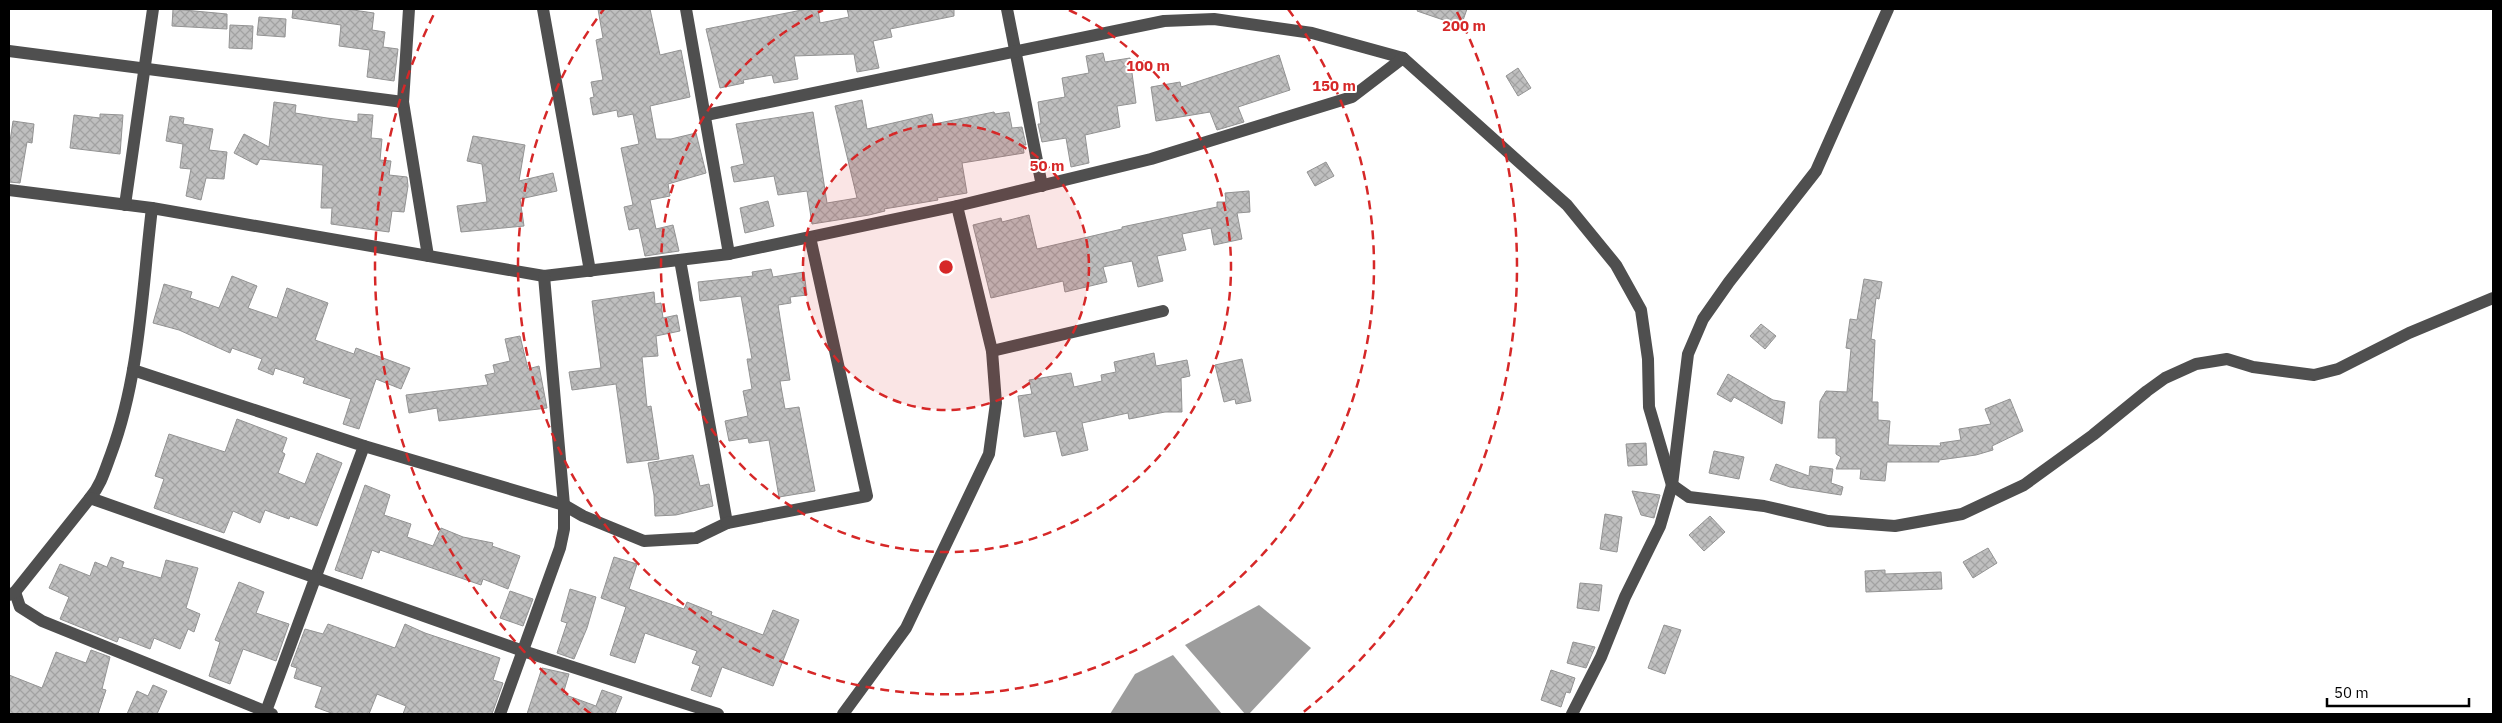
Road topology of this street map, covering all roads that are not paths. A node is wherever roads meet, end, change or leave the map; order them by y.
1 (153, 9) edge
2 (409, 9) edge
3 (543, 9) edge
4 (686, 9) edge
5 (1007, 9) edge
6 (1888, 9) edge
7 (9, 51) edge
8 (1015, 52) junction
9 (1403, 58) junction
10 (145, 69) junction
11 (404, 102) junction
12 (706, 115) junction
13 (1042, 186) junction
14 (9, 190) edge
15 (125, 205) junction
16 (957, 206) junction
17 (152, 208) junction
18 (810, 237) junction
19 (729, 254) junction
20 (428, 256) junction
21 (680, 260) junction
22 (590, 271) junction
23 (544, 276) junction
24 (2493, 298) edge
25 (1163, 311) dead end
26 (992, 351) junction
27 (133, 370) junction
28 (364, 446) junction
29 (1672, 484) junction
30 (90, 498) junction
31 (564, 505) junction
32 (727, 523) junction
33 (314, 577) junction
34 (12, 594) edge
35 (523, 651) junction
36 (268, 714) edge
37 (500, 714) edge
38 (718, 714) edge
39 (843, 714) edge
40 (1572, 714) edge

1 - 10 street
2 - 11 street
3 - 22 street
4 - 12 street
5 - 8 street
6 - 29 street
7 - 10 street
8 - 9 street
8 - 12 street
8 - 13 street
9 - 13 street
9 - 29 street
10 - 11 street
10 - 15 street
11 - 20 street
12 - 19 street
13 - 16 street
14 - 15 street
15 - 17 street
16 - 18 street
16 - 26 street
17 - 20 street
17 - 27 street
18 - 19 street
18 - 32 street
19 - 21 street
20 - 23 street
21 - 22 street
21 - 32 street
22 - 23 street
23 - 31 street
24 - 29 street
25 - 26 street
26 - 39 street
27 - 28 street
27 - 30 street
28 - 31 street
28 - 33 street
29 - 40 street
30 - 33 street
30 - 34 street
31 - 32 street
31 - 35 street
33 - 35 street
33 - 36 street
34 - 36 street
35 - 37 street
35 - 38 street

